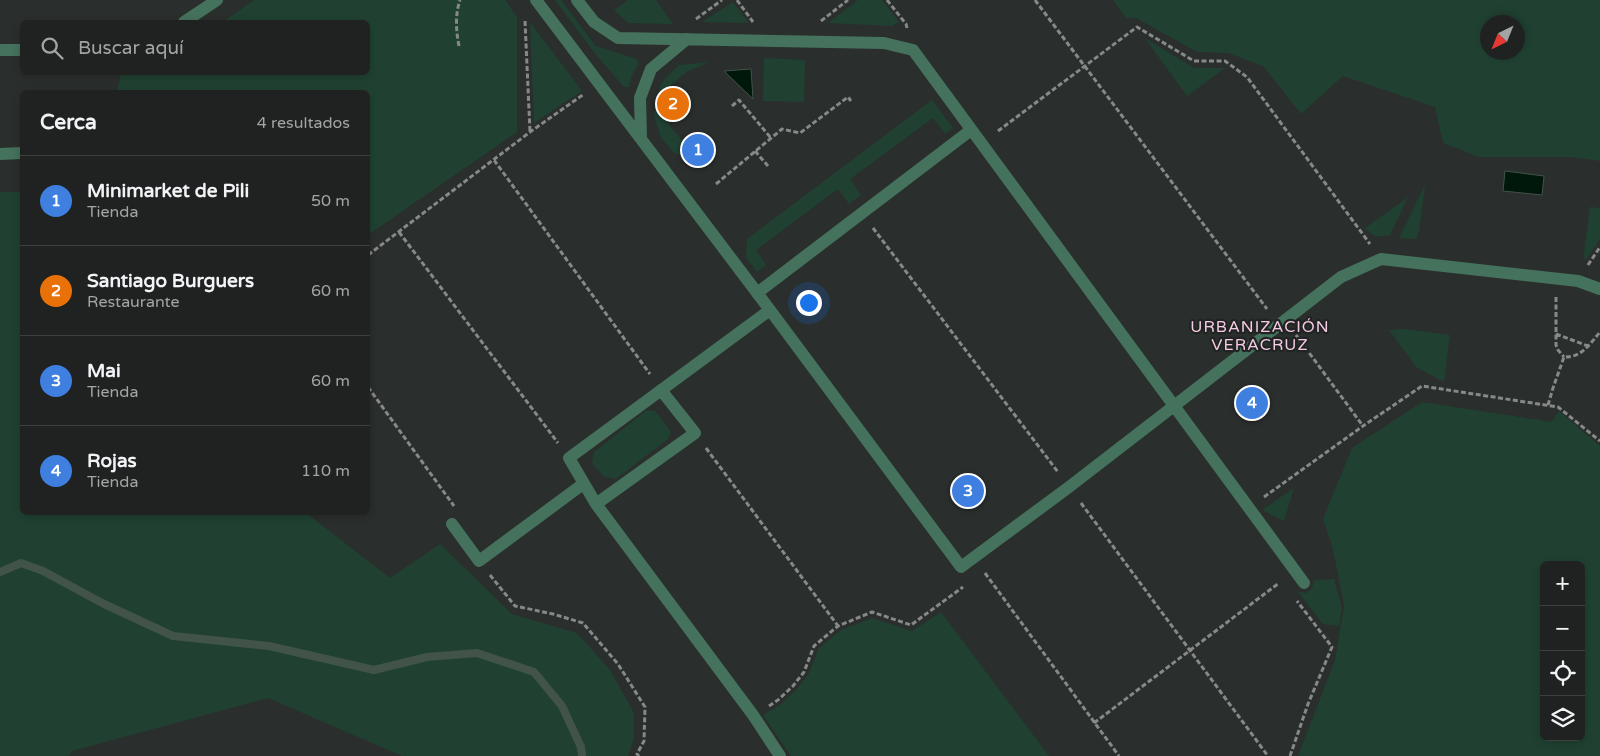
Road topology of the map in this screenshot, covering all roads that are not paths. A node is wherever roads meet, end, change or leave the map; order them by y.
1 (536, 0) edge
2 (577, 0) edge
3 (213, 1) edge
4 (187, 20) edge
5 (687, 39) junction
6 (0, 50) edge
7 (20, 50) edge
8 (971, 130) junction
9 (641, 139) junction
10 (20, 153) edge
11 (0, 154) edge
12 (1600, 289) edge
13 (757, 293) junction
14 (770, 310) junction
15 (662, 390) junction
16 (1172, 406) junction
17 (584, 484) junction
18 (596, 504) junction
19 (452, 524) road end
20 (1304, 583) dead end
21 (780, 755) edge

1 - 9 street
2 - 5 street
3 - 4 street
5 - 8 street
5 - 9 street
6 - 7 street
8 - 13 street
8 - 16 street
9 - 13 street
10 - 11 street
12 - 16 street
13 - 14 street
14 - 15 street
14 - 16 street
15 - 17 street
15 - 18 street
16 - 20 street
17 - 18 street
17 - 19 street
18 - 21 street

